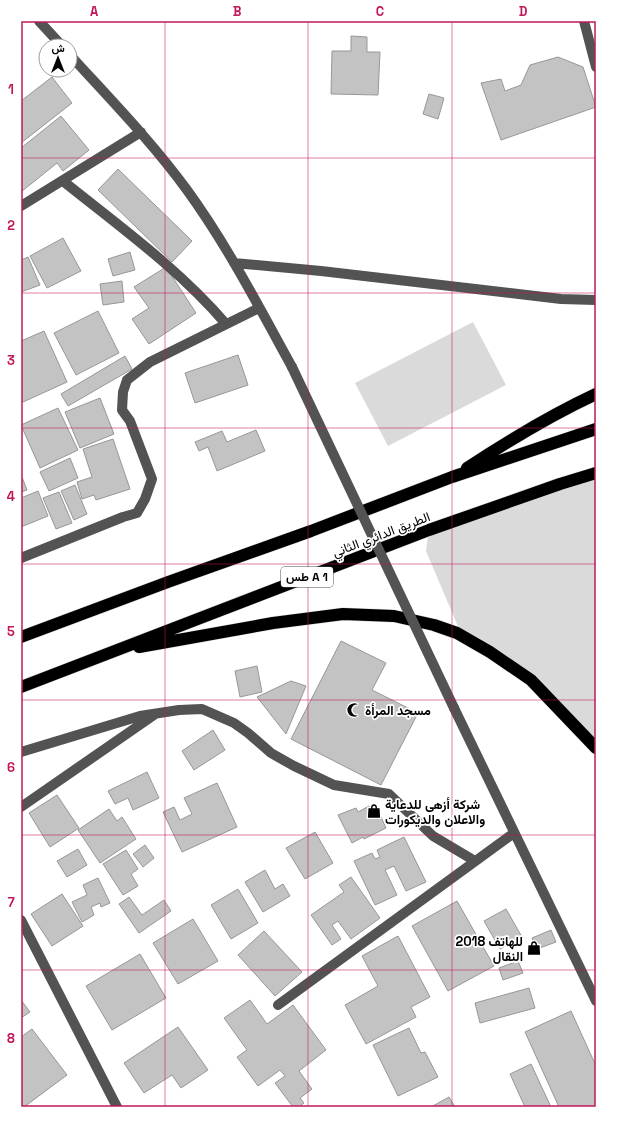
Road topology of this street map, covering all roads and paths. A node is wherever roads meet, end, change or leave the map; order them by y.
1 (39, 21) edge
2 (584, 21) edge
3 (55, 38) edge
4 (78, 64) edge
5 (596, 66) edge
6 (141, 132) junction
7 (63, 181) junction
8 (21, 206) edge
9 (234, 263) junction
10 (596, 300) edge
11 (259, 308) junction
12 (226, 324) junction
13 (596, 394) edge
14 (596, 429) edge
15 (596, 473) edge
16 (452, 477) junction
17 (21, 558) edge
18 (21, 637) edge
19 (110, 652) junction
20 (21, 687) edge
21 (155, 714) junction
22 (596, 748) edge
23 (21, 752) edge
24 (21, 807) edge
25 (514, 833) junction
26 (475, 861) junction
27 (21, 920) edge
28 (596, 1001) edge
29 (278, 1004) dead end
30 (117, 1107) edge

1 - 3 street
2 - 5 street
4 - 6 street
6 - 7 street
6 - 9 street
7 - 8 street
7 - 12 street
9 - 10 street
9 - 11 street
11 - 12 street
11 - 25 street, bridge
12 - 17 street
13 - 16 highway
14 - 16 highway
15 - 19 highway, الطريق الدائري الثاني / طس A 1
16 - 18 highway
19 - 20 highway, الطريق الدائري الثاني / طس A 1
19 - 22 highway
21 - 23 street
21 - 24 street
21 - 26 street
25 - 26 street
25 - 28 street
26 - 29 street
27 - 30 street

